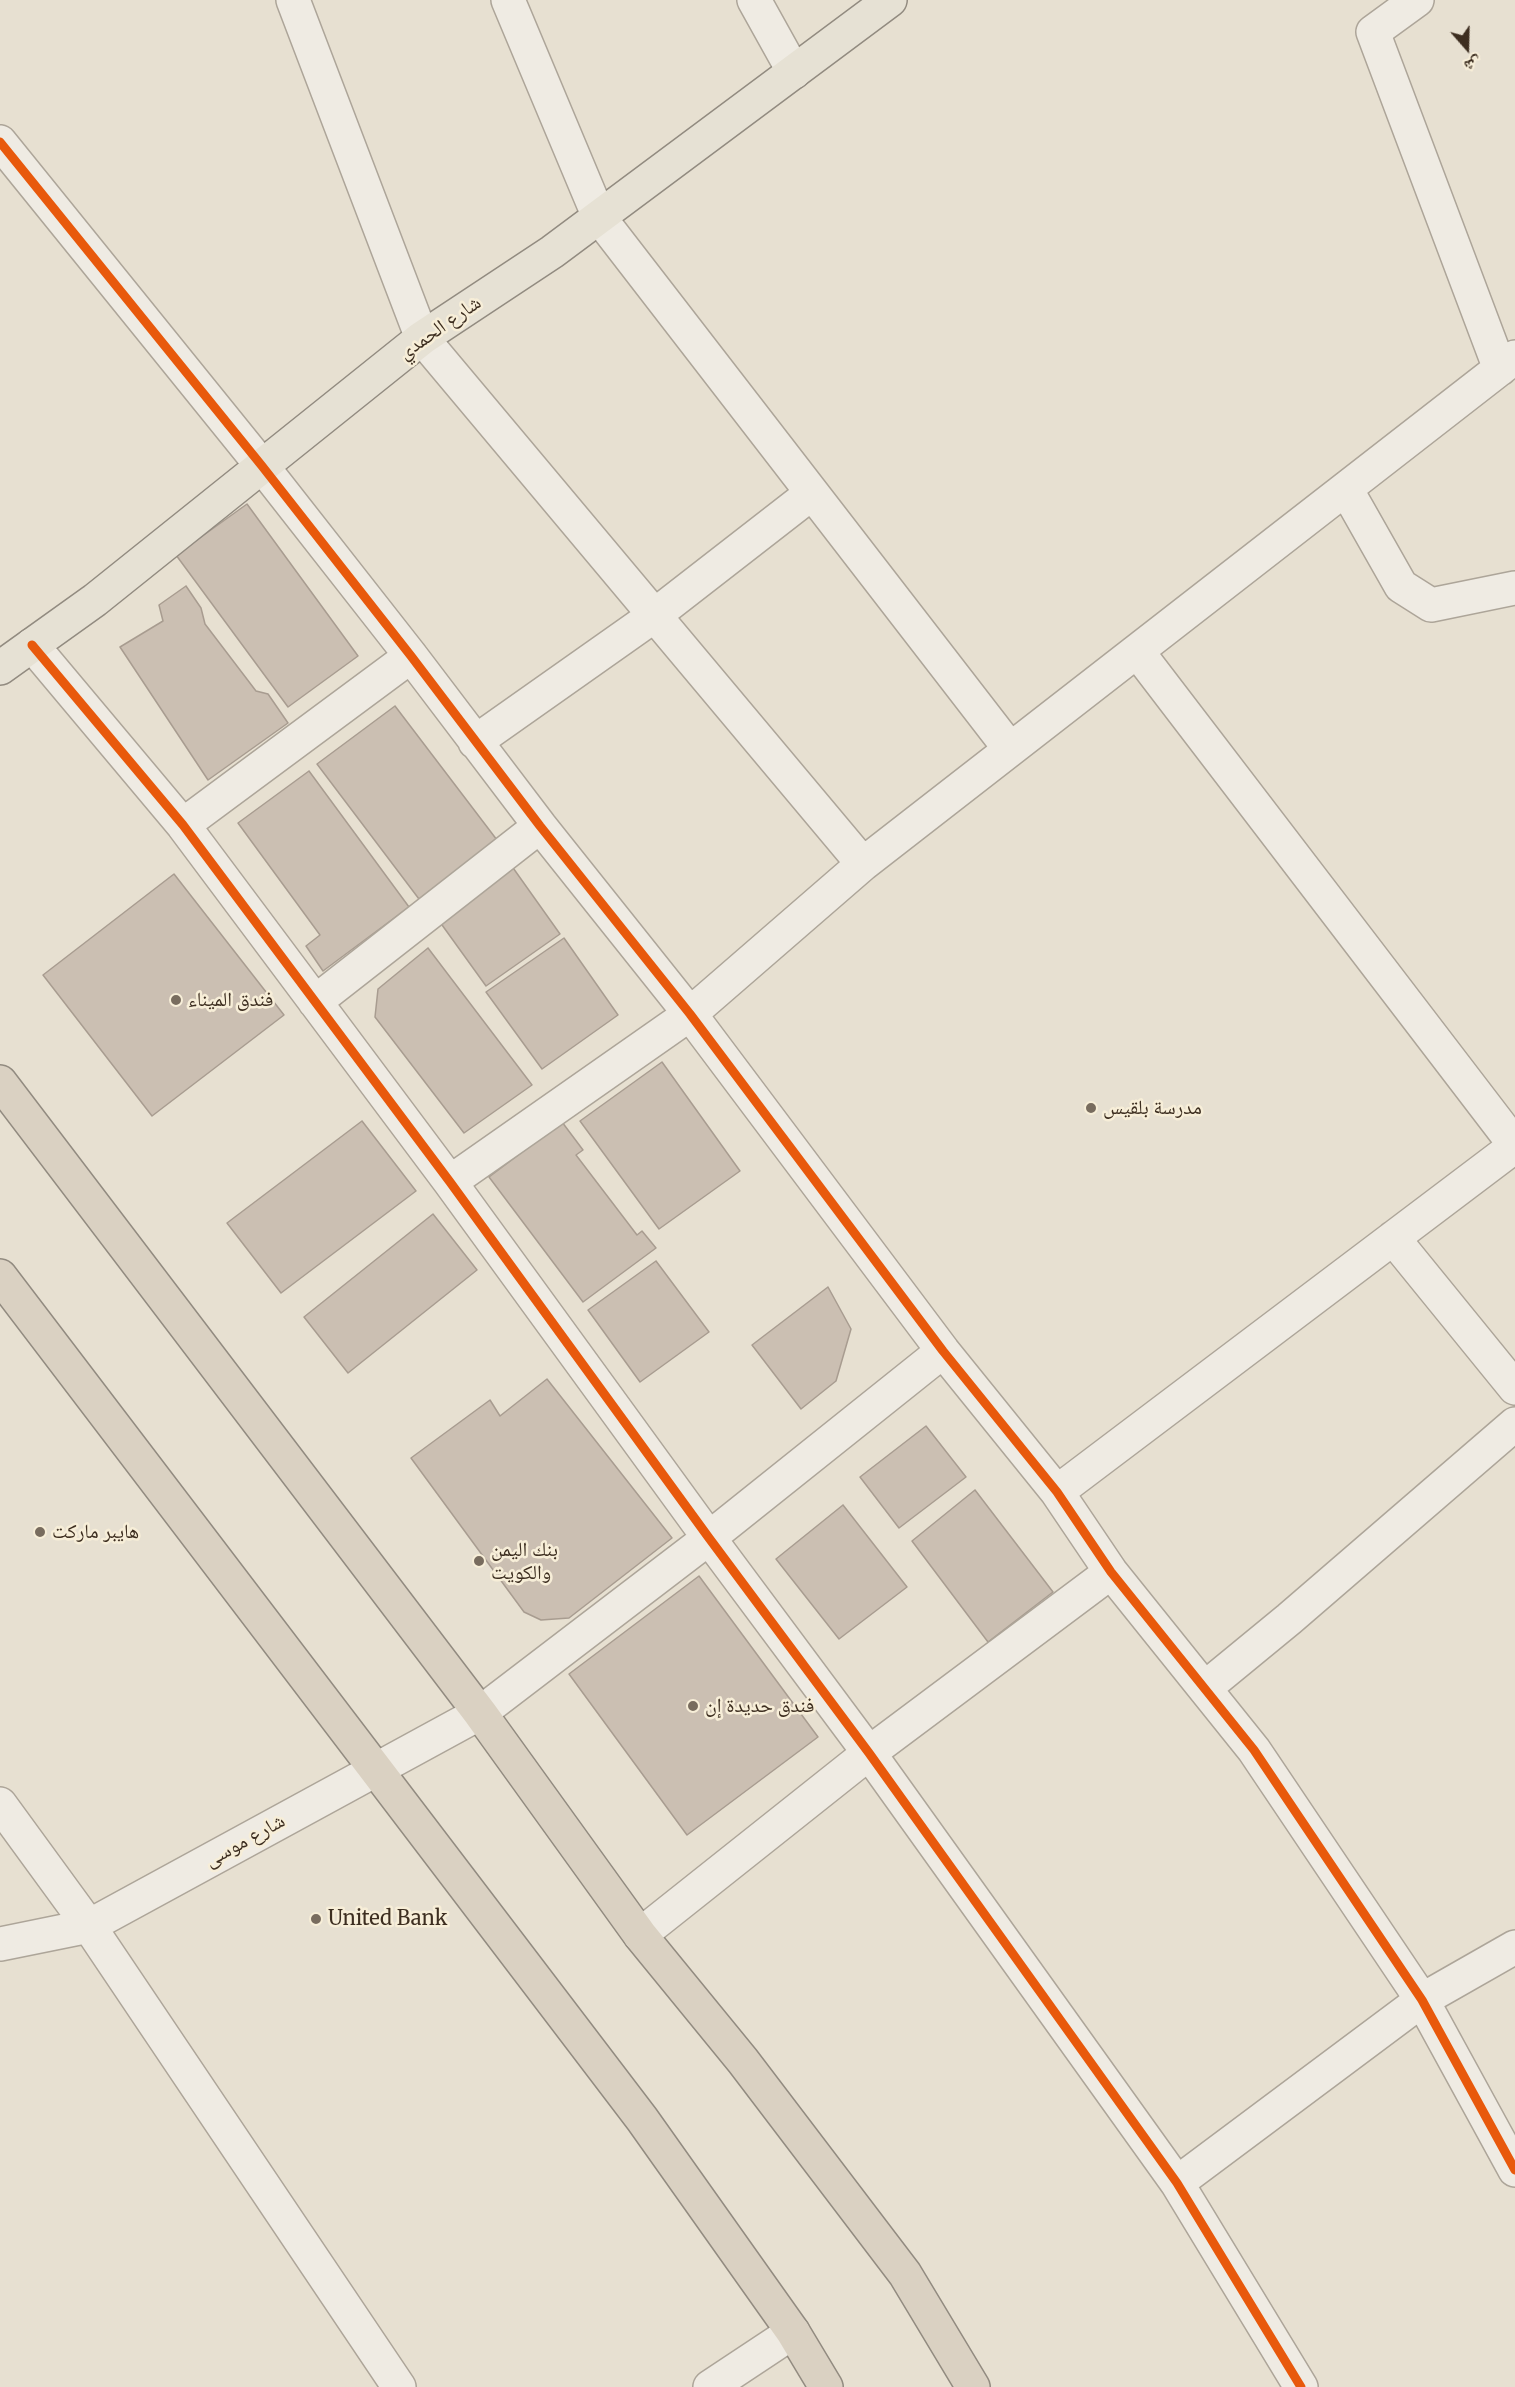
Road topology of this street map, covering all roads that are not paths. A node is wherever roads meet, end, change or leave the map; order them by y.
1 (293, 0) edge
2 (508, 0) edge
3 (754, 0) edge
4 (890, 0) edge
5 (1417, 0) edge
6 (794, 72) junction
7 (0, 142) edge
8 (598, 218) junction
9 (422, 338) junction
10 (1507, 363) edge
11 (262, 465) junction
12 (1346, 489) junction
13 (812, 493) junction
14 (1515, 588) edge
15 (655, 615) junction
16 (32, 645) junction
17 (1137, 651) junction
18 (411, 656) junction
19 (0, 668) edge
20 (475, 742) junction
21 (1010, 749) junction
22 (183, 825) junction
23 (540, 826) junction
24 (863, 864) junction
25 (315, 1002) junction
26 (690, 1014) junction
27 (0, 1082) edge
28 (1515, 1146) edge
29 (450, 1182) junction
30 (1393, 1238) junction
31 (0, 1276) edge
32 (944, 1351) junction
33 (1515, 1388) edge
34 (1515, 1424) edge
35 (1058, 1492) junction
36 (709, 1538) junction
37 (1111, 1572) junction
38 (1205, 1688) junction
39 (480, 1713) junction
40 (869, 1753) junction
41 (376, 1770) junction
42 (0, 1804) edge
43 (89, 1926) junction
44 (640, 1935) junction
45 (0, 1944) edge
46 (1515, 1947) edge
47 (1422, 2000) junction
48 (1515, 2170) edge
49 (1177, 2183) junction
50 (793, 2332) junction
51 (399, 2387) edge
52 (710, 2387) edge
53 (826, 2387) edge
54 (973, 2387) edge
55 (1300, 2387) edge

1 - 9 street
2 - 8 street
3 - 6 street
4 - 6 main road, شارع الحمدي
5 - 10 street
6 - 8 main road, شارع الحمدي
7 - 11 street
8 - 9 main road, شارع الحمدي
8 - 13 street
9 - 11 main road, شارع الحمدي
9 - 15 street
10 - 12 street
11 - 16 main road, شارع الحمدي
11 - 18 street
12 - 14 street
12 - 17 street
13 - 15 street
13 - 21 street
15 - 20 street
15 - 24 street
16 - 19 main road, شارع الحمدي
16 - 22 street
17 - 21 street
17 - 28 street
18 - 20 street
18 - 22 street
20 - 23 street
21 - 24 street
22 - 25 street
23 - 25 street
23 - 26 street
24 - 26 street
25 - 29 street
26 - 29 street
26 - 32 street
27 - 39 highway
28 - 30 street
29 - 36 street
30 - 33 street
30 - 35 street
31 - 41 highway
32 - 35 street
32 - 36 street, شارع موسى
34 - 38 street
35 - 37 street
36 - 39 street, شارع موسى
36 - 40 street
37 - 38 street
37 - 40 street
38 - 47 street
39 - 41 street, شارع موسى
39 - 44 highway
40 - 44 street
40 - 49 street
41 - 43 street, شارع موسى
41 - 50 highway
42 - 43 street
43 - 45 street, شارع موسى
43 - 51 street
44 - 54 highway
46 - 47 street
47 - 48 street
47 - 49 street
49 - 55 street
50 - 52 street
50 - 53 highway

